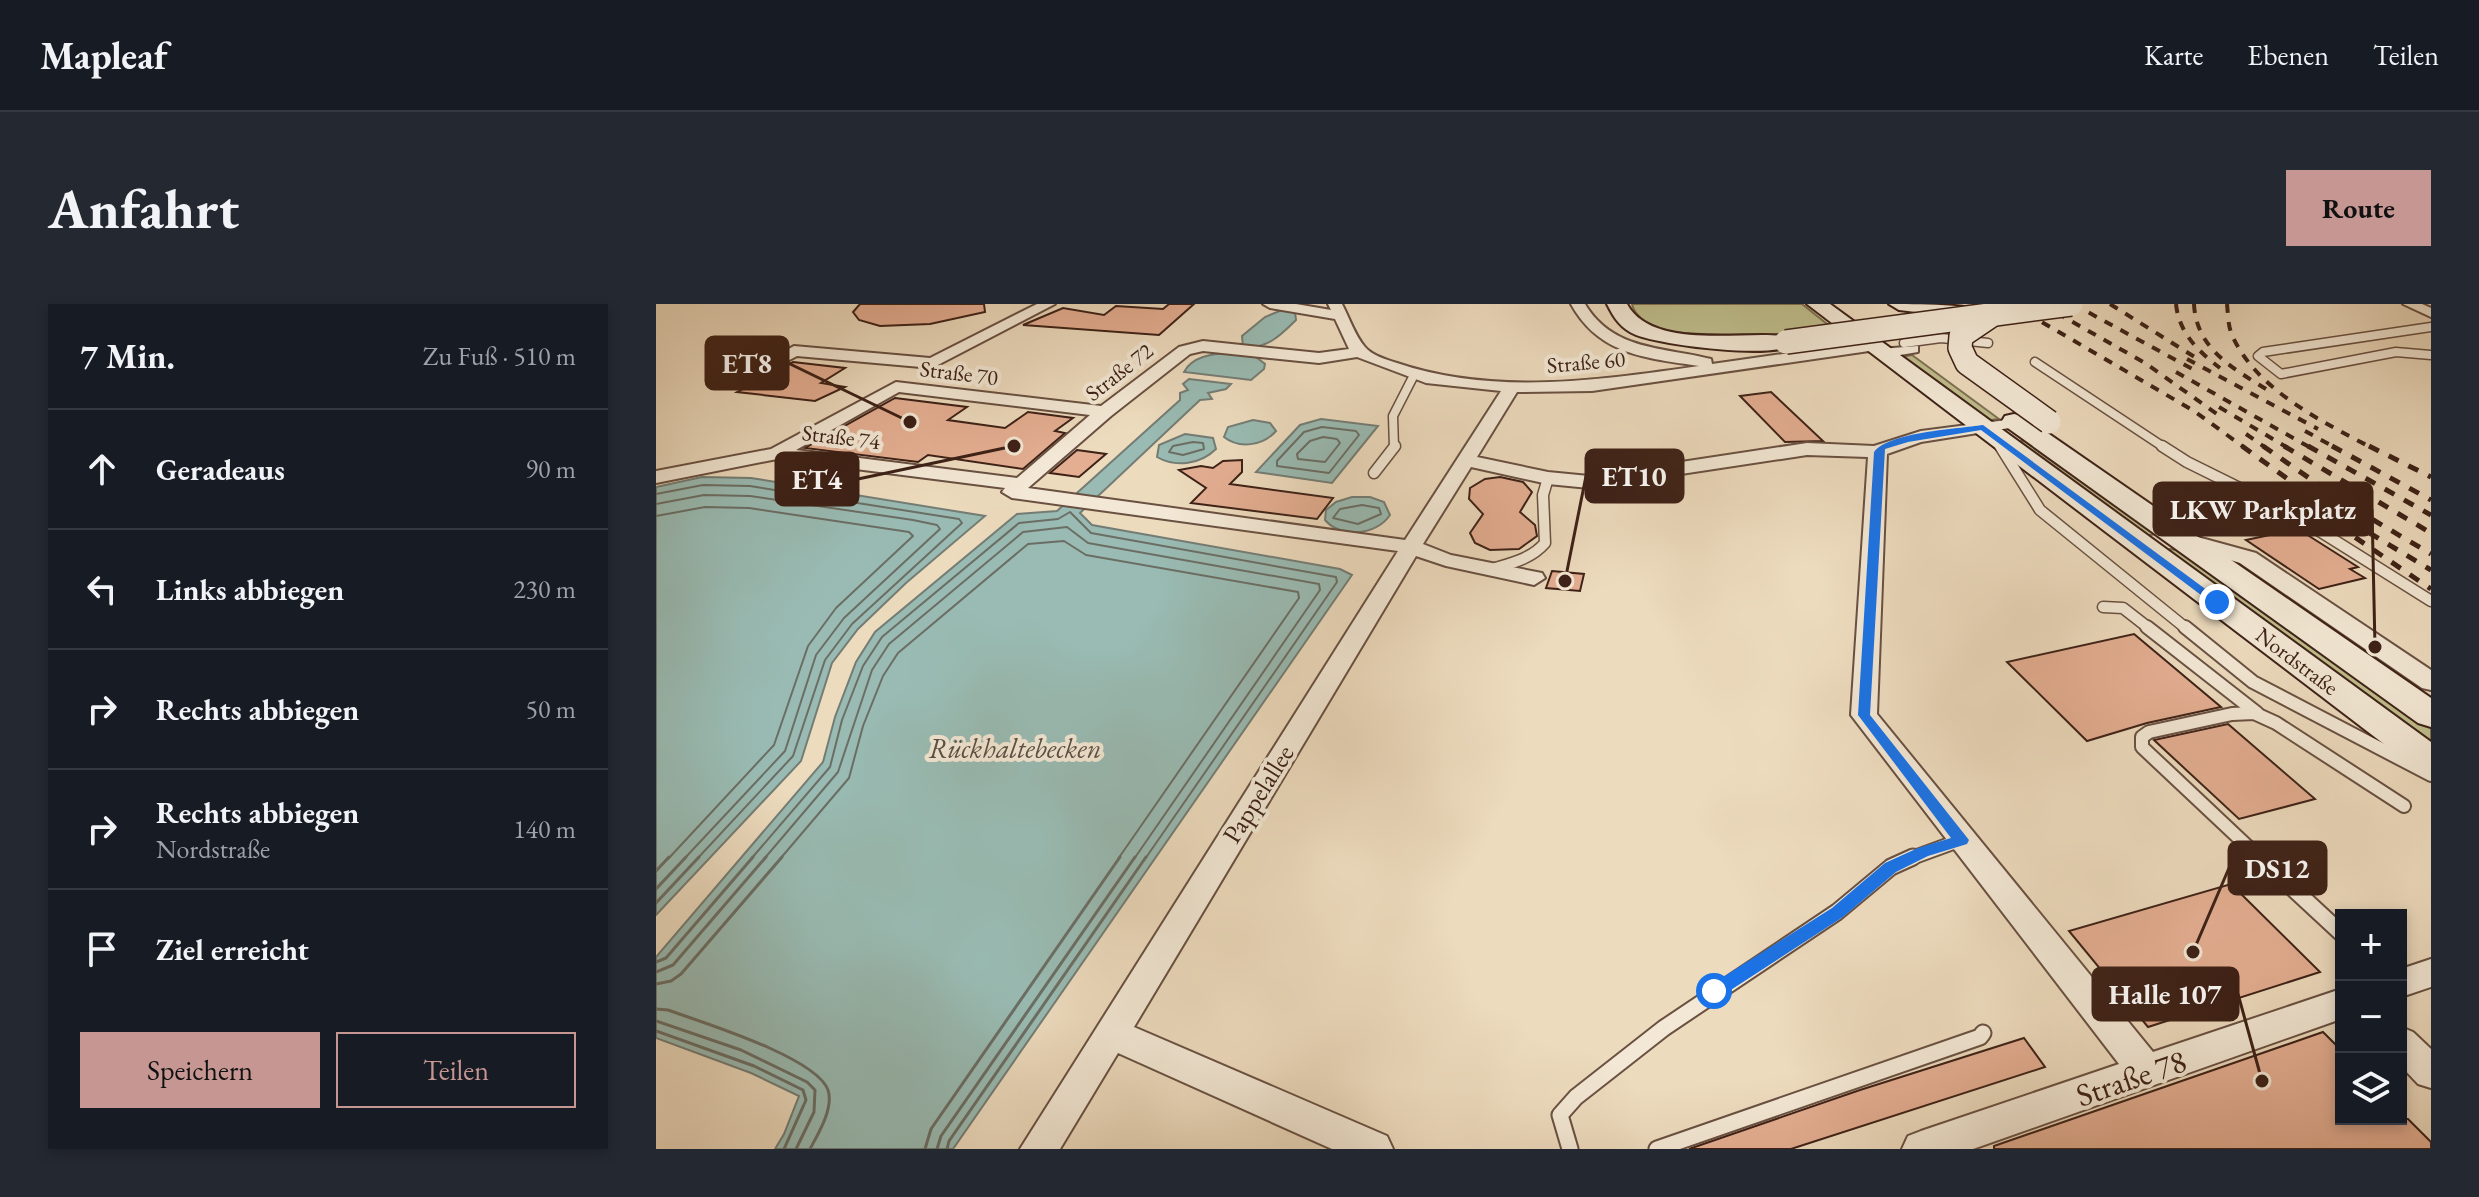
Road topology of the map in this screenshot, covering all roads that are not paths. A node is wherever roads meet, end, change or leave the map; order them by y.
1 (1048, 304) edge
2 (1270, 304) edge
3 (1578, 304) edge
4 (1617, 304) edge
5 (1817, 304) edge
6 (1849, 304) edge
7 (1899, 304) edge
8 (2071, 304) edge
9 (2410, 304) edge
10 (1338, 310) edge
11 (2431, 313) edge
12 (1994, 314) junction
13 (2431, 327) edge
14 (1988, 343) dead end
15 (1889, 345) junction
16 (1359, 352) junction
17 (2431, 355) edge
18 (2035, 362) dead end
19 (766, 366) dead end
20 (1732, 366) junction
21 (1414, 375) junction
22 (1512, 387) junction
23 (1105, 412) junction
24 (1998, 429) junction
25 (1878, 452) junction
26 (777, 453) junction
27 (1466, 460) junction
28 (1374, 473) dead end
29 (656, 477) edge
30 (1548, 478) junction
31 (1022, 484) junction
32 (2146, 514) junction
33 (2179, 538) junction
34 (1411, 547) junction
35 (1492, 569) junction
36 (1534, 578) dead end
37 (2431, 601) edge
38 (2103, 607) dead end
39 (2425, 674) edge
40 (2259, 715) junction
41 (2431, 715) edge
42 (2431, 761) edge
43 (2431, 775) edge
44 (2404, 806) dead end
45 (1961, 840) junction
46 (2335, 927) edge
47 (2431, 973) edge
48 (2407, 981) edge
49 (2335, 1006) edge
50 (1111, 1033) junction
51 (1983, 1033) dead end
52 (2407, 1049) edge
53 (2431, 1072) edge
54 (2148, 1073) junction
55 (1039, 1149) edge
56 (1374, 1149) edge
57 (1570, 1149) edge
58 (1657, 1149) edge
59 (1921, 1149) edge

1 - 19 street
2 - 10 street
3 - 20 street
4 - 12 street, bridge
5 - 15 street, Nordstraße
6 - 15 street, Nordstraße
7 - 12 street, bridge
8 - 12 street, bridge
9 - 11 street
10 - 16 street
12 - 32 street, bridge
13 - 17 lane
14 - 15 lane
15 - 20 street, Straße 60
15 - 24 street, Nordstraße
16 - 21 street, Straße 60
16 - 23 street, Straße 72
18 - 37 lane
20 - 22 street, Straße 60
21 - 22 street, Straße 60
21 - 28 lane
22 - 27 street, Pappelallee
23 - 26 street, Straße 70
23 - 31 street, Straße 72
24 - 25 street
24 - 32 street, Nordstraße
24 - 42 street, Nordstraße
24 - 43 lane
25 - 30 street
25 - 45 street
26 - 29 street, Straße 74
26 - 31 street, Straße 74
27 - 30 street
27 - 34 street, Pappelallee
30 - 35 lane
31 - 34 street
32 - 33 street, Nordstraße
33 - 39 street
33 - 41 street, Nordstraße
34 - 35 street
34 - 50 street, Pappelallee
35 - 36 street
38 - 40 lane
40 - 44 lane
40 - 46 lane
45 - 54 street
45 - 57 lane
47 - 48 street
49 - 54 street, Straße 78
50 - 55 street, Pappelallee
50 - 56 street
51 - 58 lane
52 - 53 street
54 - 59 street, Straße 78

